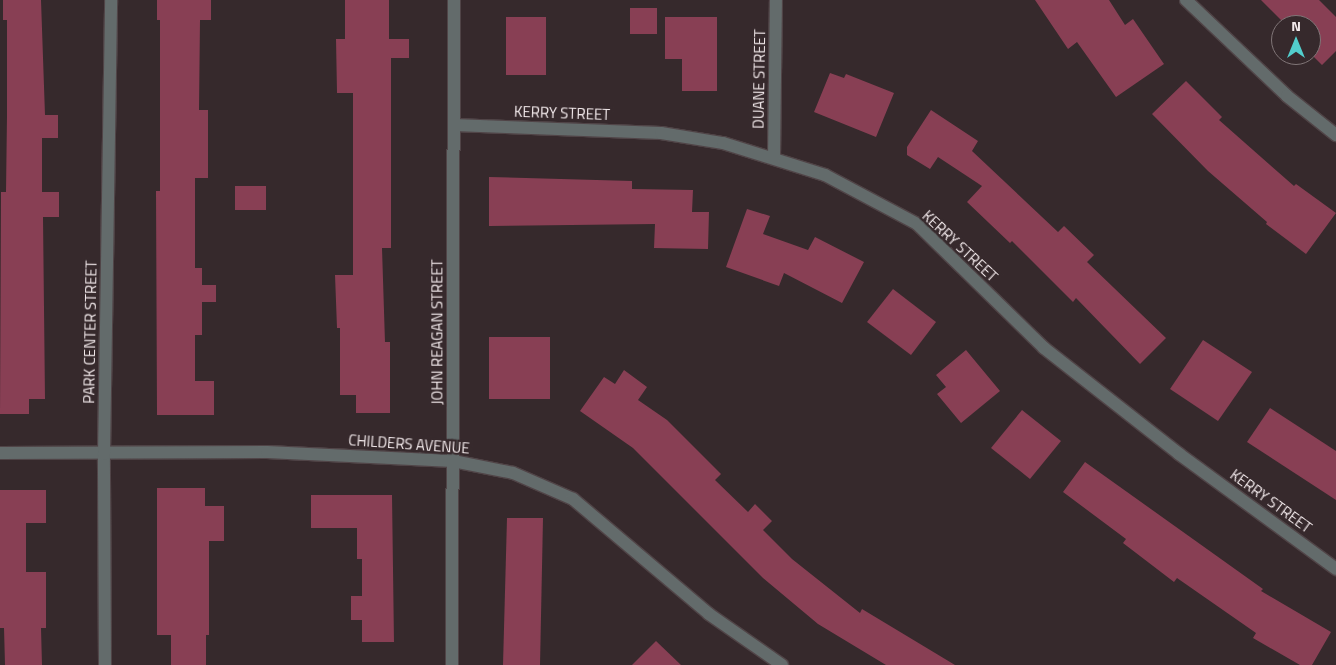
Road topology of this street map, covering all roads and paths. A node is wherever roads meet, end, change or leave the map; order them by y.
1 (111, 0) edge
2 (454, 0) edge
3 (776, 0) edge
4 (1186, 0) edge
5 (454, 125) junction
6 (1336, 135) edge
7 (774, 158) junction
8 (0, 453) edge
9 (104, 454) junction
10 (454, 461) junction
11 (1336, 569) edge
12 (105, 665) edge
13 (452, 665) edge
14 (782, 665) edge

1 - 9 street, PARK CENTER STREET
2 - 5 street, JOHN REAGAN STREET
3 - 7 street, DUANE STREET
4 - 6 street
5 - 7 street, KERRY STREET
5 - 10 street, JOHN REAGAN STREET
7 - 11 street, KERRY STREET
8 - 9 street, CHILDERS AVENUE
9 - 10 street, CHILDERS AVENUE
9 - 12 street, PARK CENTER STREET
10 - 13 street, JOHN REAGAN STREET
10 - 14 street, CHILDERS AVENUE

